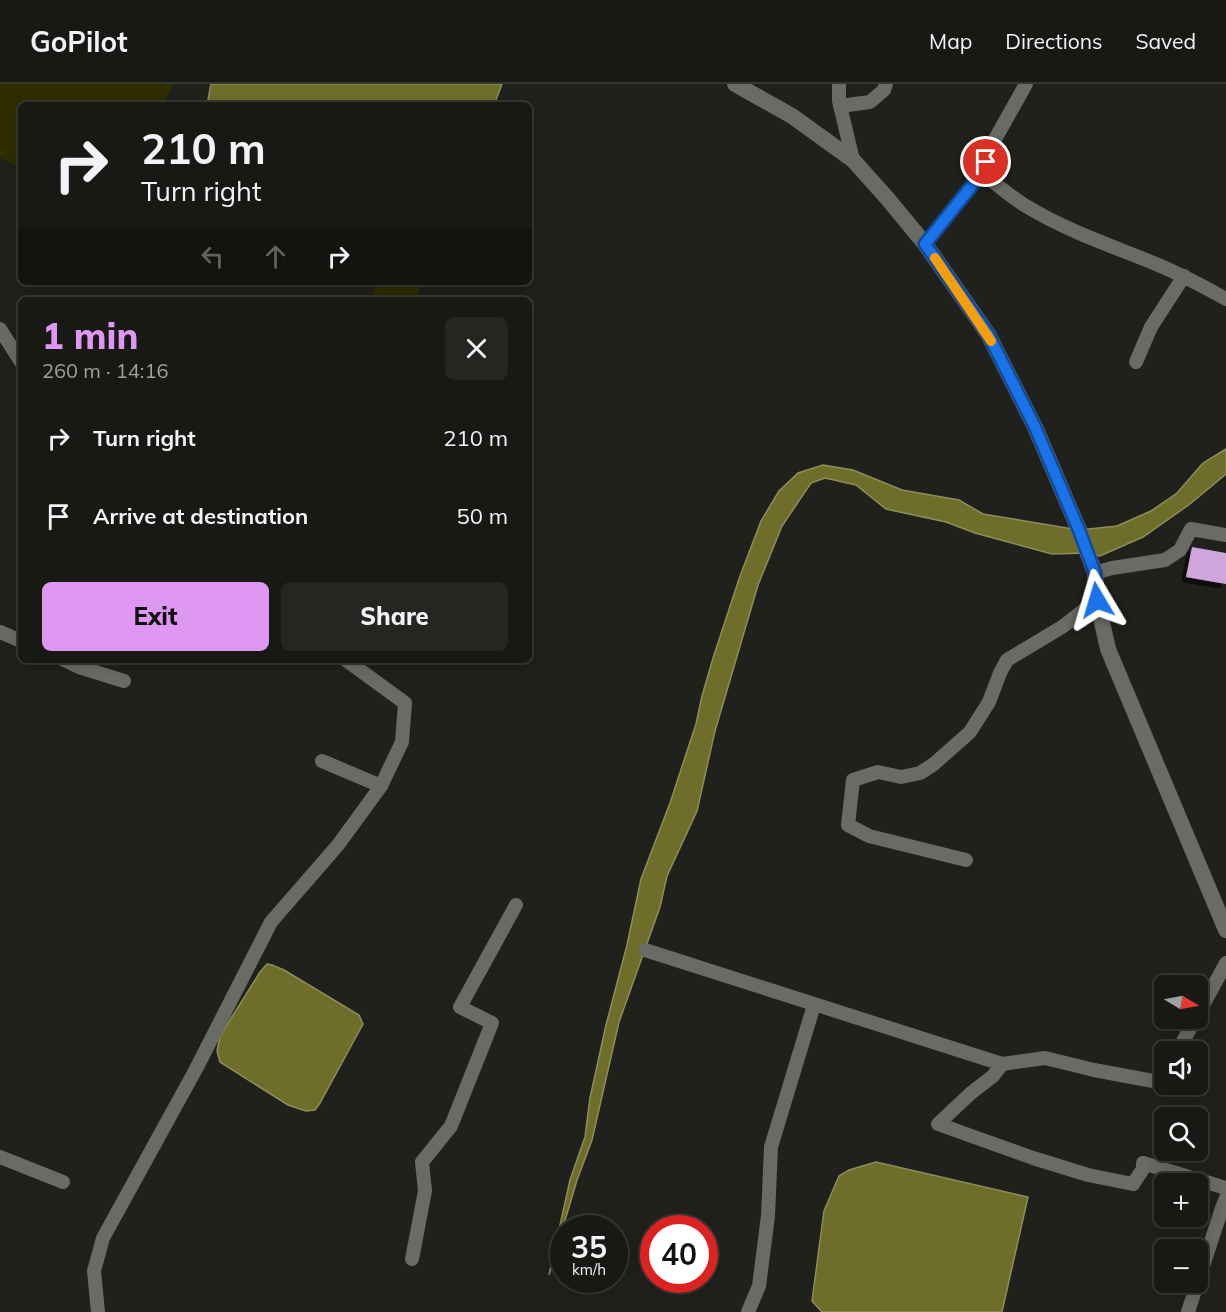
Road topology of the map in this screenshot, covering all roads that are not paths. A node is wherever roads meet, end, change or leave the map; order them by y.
1 (735, 84) edge
2 (839, 84) edge
3 (886, 84) edge
4 (1026, 84) edge
5 (840, 106) junction
6 (853, 160) junction
7 (982, 173) junction
8 (925, 244) junction
9 (1184, 276) junction
10 (1226, 298) edge
11 (0, 329) edge
12 (18, 357) edge
13 (1136, 362) dead end
14 (1226, 535) edge
15 (1095, 573) junction
16 (1097, 600) junction
17 (0, 632) edge
18 (18, 640) edge
19 (70, 663) edge
20 (350, 663) edge
21 (124, 681) dead end
22 (322, 761) dead end
23 (381, 786) junction
24 (966, 860) dead end
25 (516, 905) dead end
26 (1226, 930) edge
27 (645, 950) dead end
28 (1226, 963) edge
29 (1208, 995) edge
30 (814, 1005) junction
31 (1002, 1064) junction
32 (1154, 1080) edge
33 (0, 1157) edge
34 (63, 1182) dead end
35 (1226, 1188) edge
36 (1226, 1198) edge
37 (412, 1259) dead end
38 (98, 1312) edge
39 (748, 1312) edge
40 (1188, 1312) edge

1 - 6 street
2 - 5 street
3 - 5 street
4 - 7 street
5 - 6 street
6 - 8 street
7 - 8 street
7 - 9 street
8 - 15 street
9 - 10 street
9 - 13 street
11 - 12 street
14 - 15 street
15 - 16 street
16 - 24 street
16 - 26 street
17 - 18 street
19 - 21 street
20 - 23 street
22 - 23 street
23 - 38 street
25 - 37 street
27 - 30 street
28 - 29 street
30 - 31 street
30 - 39 street
31 - 32 street
31 - 35 street
33 - 34 street
36 - 40 street

